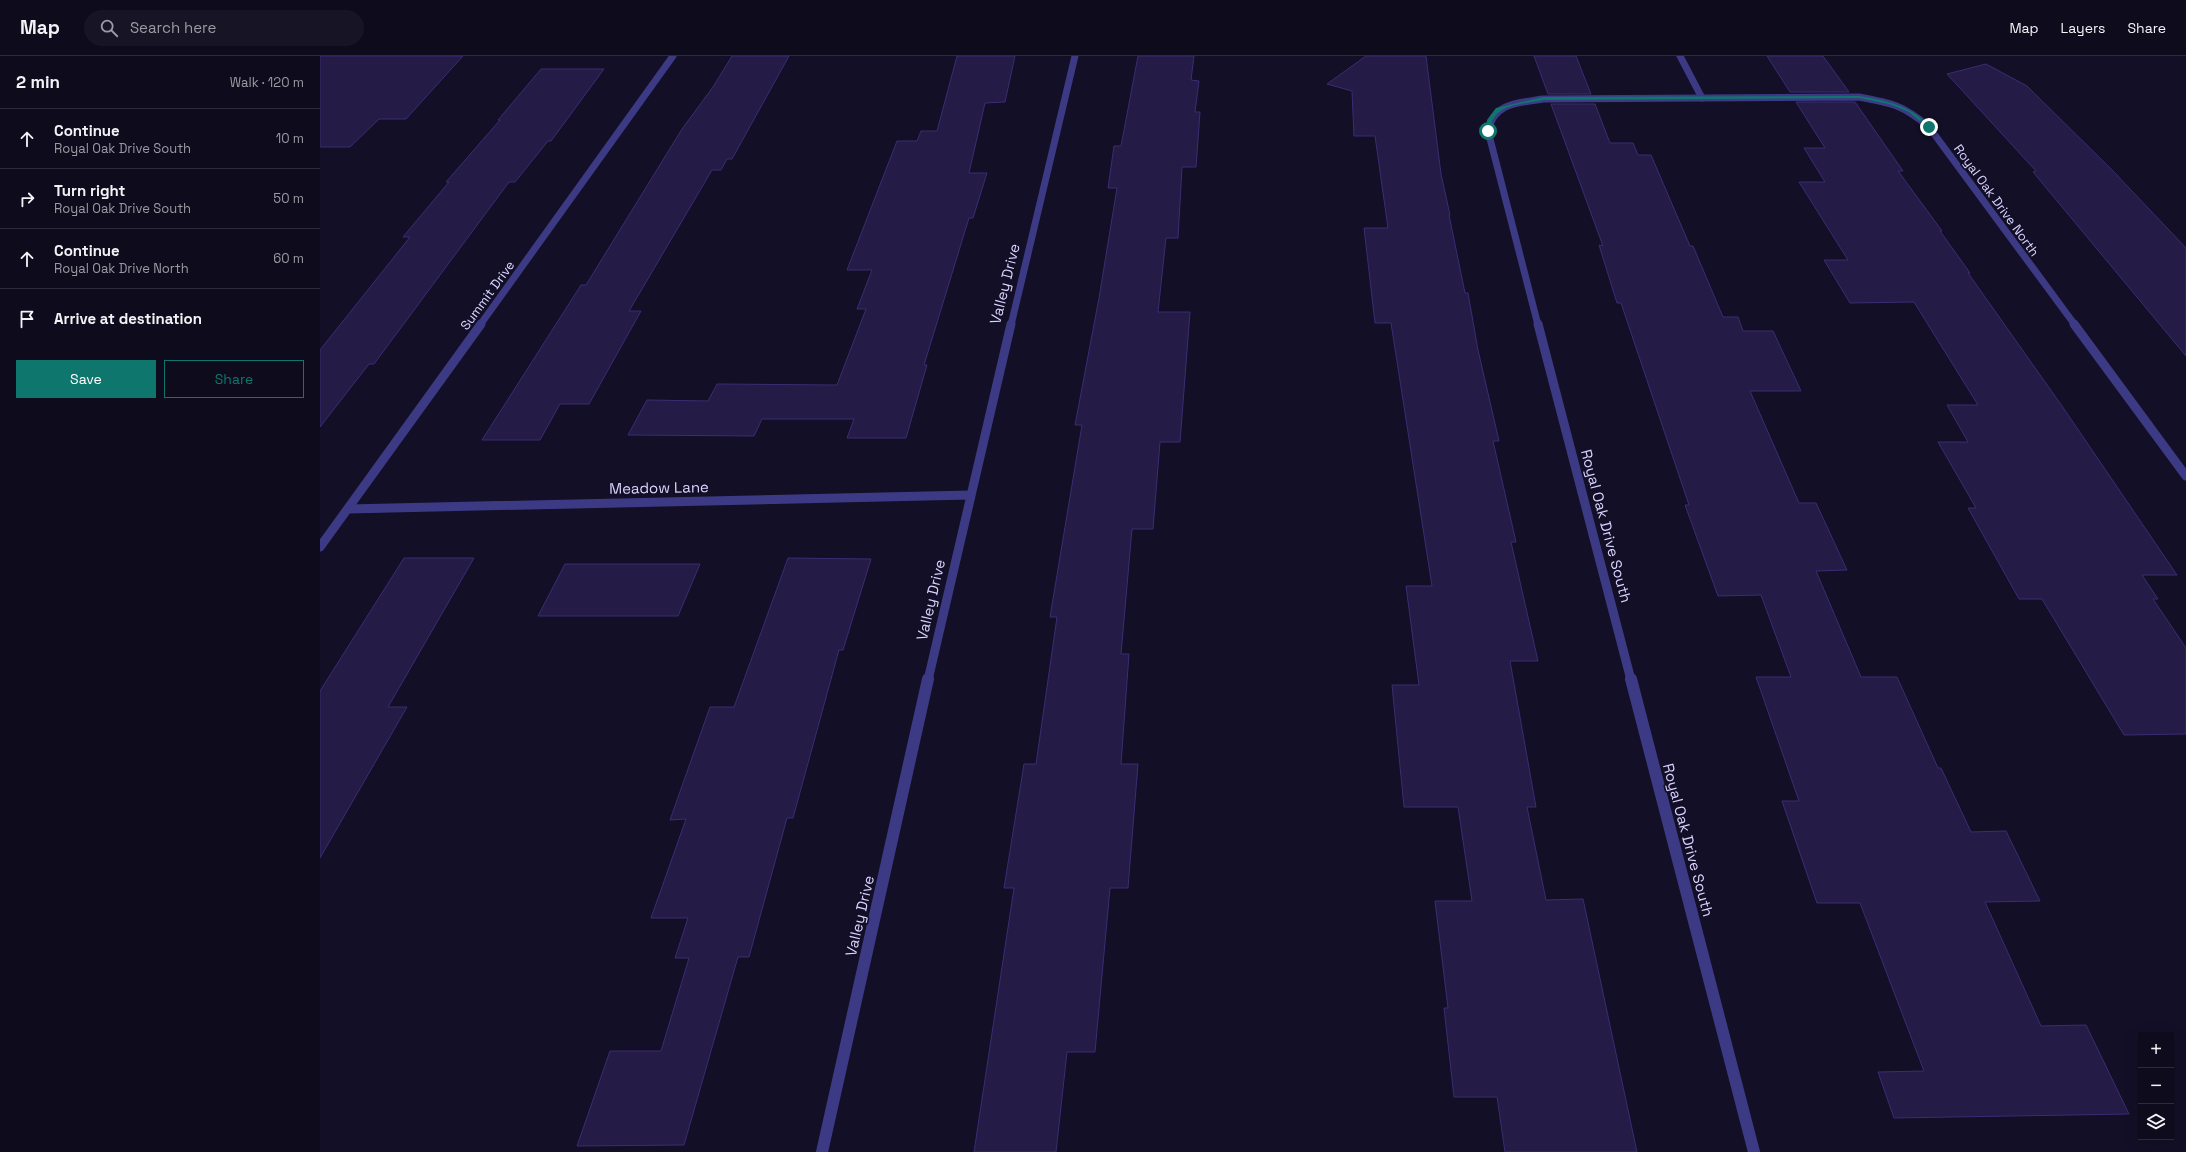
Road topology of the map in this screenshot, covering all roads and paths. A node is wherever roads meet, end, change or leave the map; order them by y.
1 (673, 56) edge
2 (1075, 56) edge
3 (1680, 56) edge
4 (1702, 98) junction
5 (2186, 476) edge
6 (970, 495) junction
7 (348, 509) junction
8 (320, 547) edge
9 (822, 1152) edge
10 (1754, 1152) edge

1 - 7 street, Summit Drive
2 - 6 street, Valley Drive
3 - 4 street
4 - 5 street, Royal Oak Drive North
4 - 10 street, Royal Oak Drive South
6 - 7 street, Meadow Lane
6 - 9 street, Valley Drive
7 - 8 street, Summit Drive

